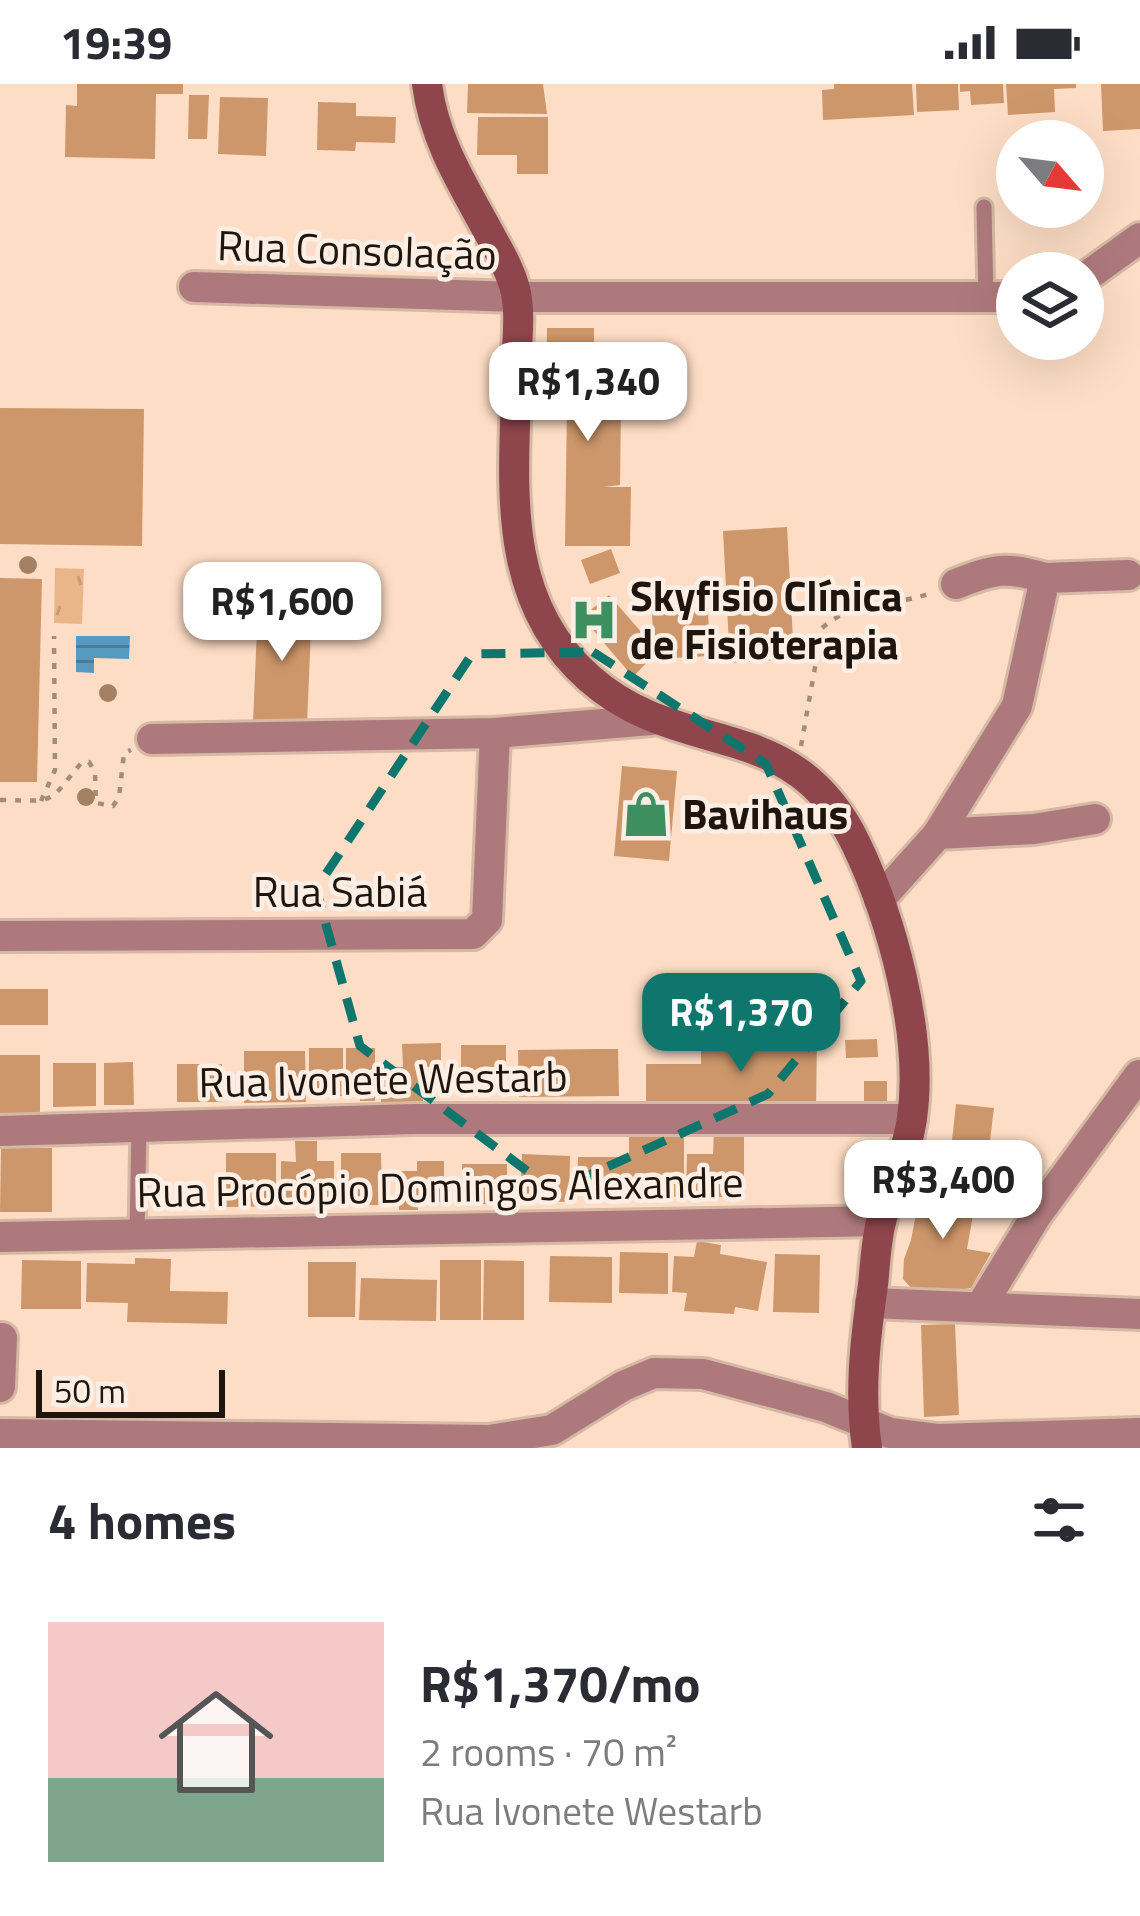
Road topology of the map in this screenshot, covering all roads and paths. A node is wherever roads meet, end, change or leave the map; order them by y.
1 (427, 84) edge
2 (984, 208) dead end
3 (1140, 238) edge
4 (1104, 264) edge
5 (996, 269) edge
6 (194, 287) dead end
7 (518, 297) junction
8 (996, 299) edge
9 (1128, 574) dead end
10 (1046, 578) junction
11 (956, 584) joint
12 (54, 636) dead end
13 (651, 720) junction
14 (495, 733) junction
15 (152, 739) joint
16 (797, 769) junction
17 (0, 800) edge
18 (41, 801) junction
19 (1095, 819) dead end
20 (938, 834) junction
21 (879, 900) junction
22 (0, 936) edge
23 (1139, 1075) edge
24 (912, 1119) junction
25 (139, 1124) junction
26 (0, 1131) edge
27 (881, 1221) junction
28 (137, 1234) junction
29 (0, 1237) edge
30 (870, 1303) junction
31 (981, 1306) junction
32 (1140, 1314) edge
33 (2, 1338) edge
34 (0, 1388) edge
35 (1140, 1432) edge
36 (0, 1434) edge
37 (866, 1437) edge

1 - 7 main road
2 - 5 lane
3 - 4 street
6 - 7 street, Rua Consolação
7 - 8 street, Rua Consolação
7 - 13 main road
9 - 10 street
10 - 11 street
10 - 20 street
11 - 16 path
12 - 18 path
13 - 14 street
13 - 16 main road
14 - 15 street
14 - 22 street, Rua Sabiá
15 - 18 path
16 - 21 main road
17 - 18 path
19 - 20 street
20 - 21 street
21 - 24 main road
23 - 31 street
24 - 25 street, Rua Ivonete Westarb
24 - 27 main road
25 - 26 street, Rua Ivonete Westarb
25 - 28 lane
27 - 28 street, Rua Procópio Domingos Alexandre
27 - 30 main road
28 - 29 street, Rua Procópio Domingos Alexandre
30 - 31 street
30 - 37 main road
31 - 32 street
33 - 34 street
35 - 37 street
36 - 37 street

